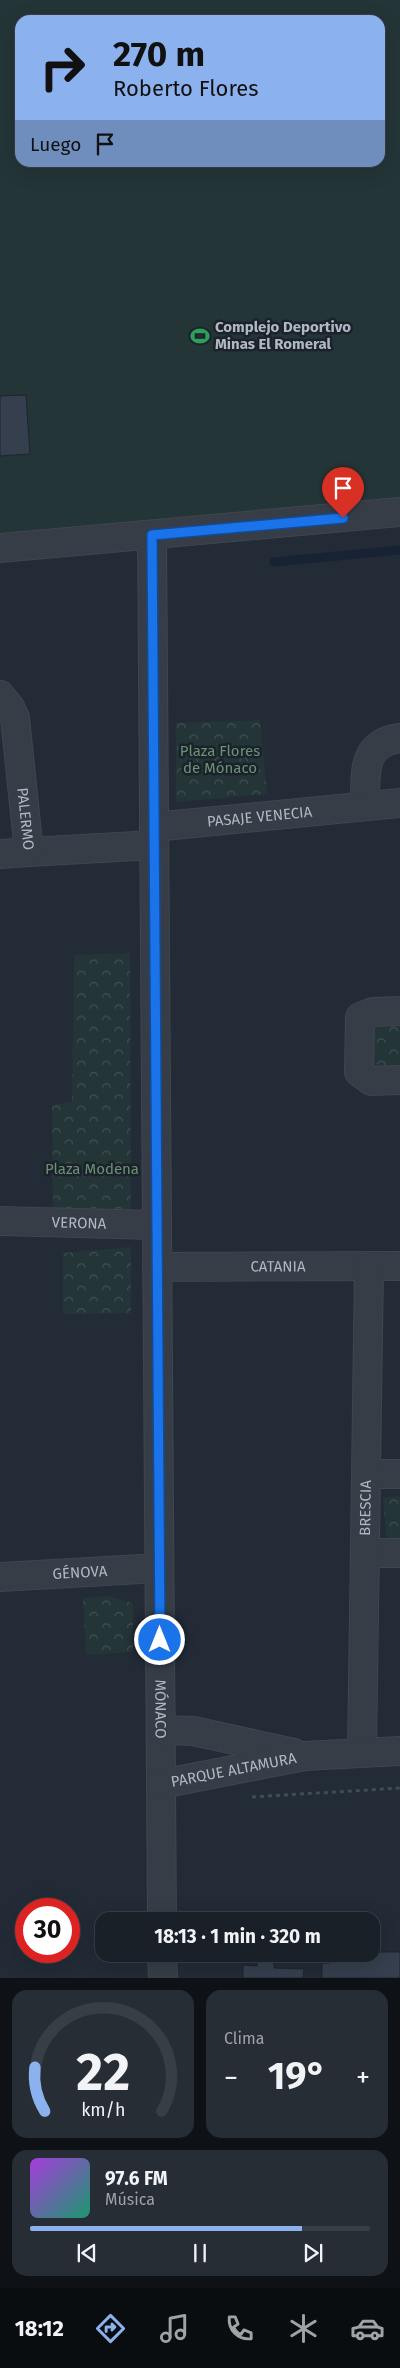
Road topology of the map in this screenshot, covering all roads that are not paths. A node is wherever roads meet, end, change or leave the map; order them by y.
1 (400, 512) edge
2 (152, 535) junction
3 (0, 548) edge
4 (0, 695) edge
5 (400, 738) edge
6 (400, 803) edge
7 (364, 806) junction
8 (154, 836) junction
9 (29, 852) junction
10 (0, 854) edge
11 (400, 1010) edge
12 (400, 1080) edge
13 (0, 1221) edge
14 (157, 1225) junction
15 (369, 1266) junction
16 (400, 1266) edge
17 (157, 1267) junction
18 (366, 1474) junction
19 (400, 1474) edge
20 (365, 1553) junction
21 (400, 1553) edge
22 (160, 1568) junction
23 (0, 1577) edge
24 (161, 1730) junction
25 (400, 1751) edge
26 (362, 1752) junction
27 (305, 1756) junction
28 (161, 1784) junction
29 (162, 1912) edge
30 (162, 1962) edge
31 (163, 1978) edge

1 - 2 street
2 - 3 street
2 - 8 street, MÓNACO
4 - 9 street, PALERMO
5 - 7 street
6 - 7 street, PASAJE VENECIA
7 - 8 street, PASAJE VENECIA
8 - 9 street, PALERMO
8 - 14 street, MÓNACO
9 - 10 street
11 - 12 street
13 - 14 street, VERONA
14 - 17 street, MÓNACO
15 - 16 street, CATANIA
15 - 17 street, CATANIA
15 - 18 street, BRESCIA
17 - 22 street, MÓNACO
18 - 19 street
18 - 20 street, BRESCIA
20 - 21 street
20 - 26 street, BRESCIA
22 - 23 street, GÉNOVA
22 - 24 street, MÓNACO
24 - 27 street, PARQUE ALTAMURA
24 - 28 street, MÓNACO
25 - 26 street, PARQUE ALTAMURA
26 - 27 street, PARQUE ALTAMURA
27 - 28 street, PARQUE ALTAMURA
28 - 29 street, MÓNACO
30 - 31 street

